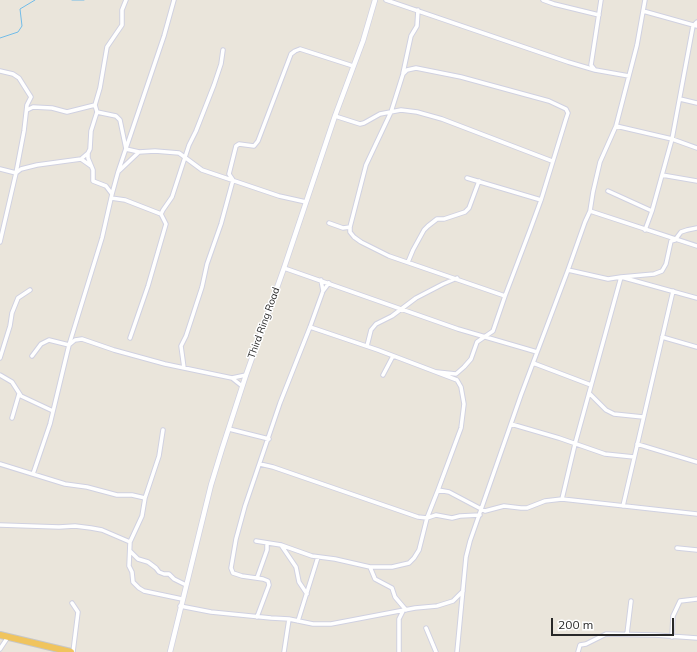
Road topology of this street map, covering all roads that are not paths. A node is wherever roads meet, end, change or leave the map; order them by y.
1 (126, 0) edge
2 (174, 0) edge
3 (375, 0) edge
4 (386, 0) edge
5 (543, 0) edge
6 (601, 0) edge
7 (646, 0) edge
8 (418, 10) junction
9 (644, 10) junction
10 (599, 15) junction
11 (697, 22) edge
12 (695, 26) edge
13 (223, 50) dead end
14 (353, 66) junction
15 (594, 70) junction
16 (0, 71) edge
17 (403, 74) junction
18 (629, 76) junction
19 (680, 99) junction
20 (697, 103) edge
21 (95, 105) junction
22 (27, 110) junction
23 (97, 112) junction
24 (391, 112) junction
25 (335, 116) junction
26 (616, 126) junction
27 (672, 139) junction
28 (697, 148) edge
29 (126, 149) junction
30 (139, 152) junction
31 (88, 156) junction
32 (185, 157) junction
33 (81, 159) junction
34 (552, 161) junction
35 (92, 166) junction
36 (0, 170) edge
37 (118, 172) junction
38 (16, 173) junction
39 (662, 175) junction
40 (467, 178) dead end
41 (233, 180) junction
42 (479, 181) junction
43 (697, 181) edge
44 (608, 191) dead end
45 (111, 196) junction
46 (541, 200) junction
47 (306, 202) junction
48 (590, 211) junction
49 (652, 211) junction
50 (162, 214) junction
51 (329, 223) dead end
52 (350, 226) junction
53 (697, 228) edge
54 (645, 230) junction
55 (675, 240) junction
56 (0, 242) edge
57 (697, 246) edge
58 (408, 262) junction
59 (284, 268) junction
60 (568, 270) junction
61 (443, 274) junction
62 (621, 277) junction
63 (457, 278) junction
64 (321, 280) junction
65 (329, 283) junction
66 (443, 284) junction
67 (30, 290) dead end
68 (323, 291) junction
69 (673, 291) junction
70 (505, 296) junction
71 (697, 298) edge
72 (402, 308) junction
73 (310, 327) junction
74 (493, 330) junction
75 (486, 337) junction
76 (662, 337) junction
77 (130, 338) dead end
78 (498, 340) junction
79 (69, 345) junction
80 (367, 346) junction
81 (697, 347) edge
82 (537, 352) junction
83 (32, 356) dead end
84 (393, 356) junction
85 (0, 358) edge
86 (533, 363) junction
87 (184, 368) junction
88 (437, 372) junction
89 (246, 375) junction
90 (383, 375) dead end
91 (0, 376) edge
92 (232, 378) junction
93 (591, 384) junction
94 (242, 386) junction
95 (589, 393) junction
96 (19, 394) junction
97 (53, 411) junction
98 (643, 417) junction
99 (12, 418) dead end
100 (511, 424) junction
101 (229, 429) junction
102 (163, 430) dead end
103 (269, 439) junction
104 (575, 444) junction
105 (637, 444) junction
106 (634, 457) junction
107 (697, 462) edge
108 (0, 464) edge
109 (260, 464) junction
110 (33, 474) junction
111 (438, 490) junction
112 (145, 498) junction
113 (562, 499) junction
114 (623, 506) junction
115 (481, 510) junction
116 (697, 514) edge
117 (480, 515) junction
118 (427, 518) junction
119 (0, 525) edge
120 (256, 541) dead end
121 (130, 542) junction
122 (267, 543) junction
123 (282, 545) junction
124 (677, 548) dead end
125 (697, 550) edge
126 (130, 552) junction
127 (318, 557) junction
128 (370, 567) junction
129 (257, 578) junction
130 (186, 585) junction
131 (463, 591) junction
132 (307, 594) junction
133 (182, 599) junction
134 (697, 599) edge
135 (453, 601) junction
136 (631, 601) dead end
137 (72, 603) dead end
138 (462, 604) junction
139 (180, 606) junction
140 (405, 611) junction
141 (395, 613) junction
142 (257, 617) junction
143 (289, 619) junction
144 (399, 619) junction
145 (298, 621) junction
146 (426, 628) dead end
147 (627, 634) junction
148 (0, 635) edge
149 (8, 637) junction
150 (672, 637) junction
151 (697, 638) edge
152 (0, 649) edge
153 (72, 652) edge
154 (170, 652) edge
155 (284, 652) edge
156 (399, 652) edge
157 (436, 652) edge
158 (458, 652) edge
159 (578, 652) edge

1 - 21 street
2 - 29 street
3 - 14 street, Third Ring Road
4 - 8 street
5 - 10 street
6 - 10 street
7 - 9 street
8 - 15 street
8 - 17 street
9 - 12 street
9 - 18 street
10 - 15 street
11 - 12 street
12 - 19 street
13 - 32 street
14 - 25 street, Third Ring Road
14 - 41 street
15 - 18 street
16 - 22 street
17 - 24 street
17 - 34 street
18 - 26 street
19 - 20 street
19 - 27 street
21 - 22 street
21 - 23 street
22 - 38 street
23 - 29 street
23 - 31 street
24 - 25 street
24 - 34 street
24 - 52 street
25 - 47 street, Third Ring Road
26 - 27 street
26 - 48 street
27 - 28 street
27 - 39 street
29 - 30 street
29 - 37 street
30 - 32 street
30 - 37 street
31 - 33 street
31 - 35 street
32 - 41 street
32 - 50 street
33 - 35 street
33 - 38 street
34 - 46 street
35 - 45 street
36 - 38 street
37 - 45 street
38 - 56 street
39 - 43 street
39 - 49 street
40 - 42 street
41 - 47 street
41 - 87 street
42 - 46 street
42 - 58 street
44 - 49 street
45 - 50 street
45 - 79 street
46 - 70 street
47 - 59 street, Third Ring Road
48 - 54 street
48 - 60 street
49 - 54 street
50 - 77 street
51 - 52 street
52 - 58 street
53 - 55 street
54 - 55 street
55 - 57 street
55 - 62 street
58 - 61 street
59 - 64 street
59 - 89 street, Third Ring Road
60 - 62 street
60 - 82 street
61 - 63 street
61 - 66 street
62 - 69 street
62 - 93 street
63 - 66 street
63 - 70 street
64 - 65 street
64 - 68 street
65 - 68 street
65 - 72 street
66 - 72 street
67 - 85 street
68 - 73 street
69 - 71 street
69 - 76 street
70 - 74 street
72 - 75 street
72 - 80 street
73 - 80 street
73 - 103 street
74 - 75 street
74 - 78 street
75 - 78 street
75 - 88 street
76 - 81 street
76 - 98 street
78 - 82 street
79 - 83 street
79 - 87 street
79 - 97 street
80 - 84 street
82 - 86 street
84 - 88 street
84 - 90 street
86 - 93 street
86 - 100 street
87 - 92 street
88 - 111 street
89 - 92 street
89 - 94 street, Third Ring Road
91 - 96 street
92 - 94 street
93 - 95 street
94 - 101 street, Third Ring Road
95 - 98 street
95 - 104 street
96 - 97 street
96 - 99 street
97 - 110 street
98 - 105 street
100 - 104 street
100 - 115 street
101 - 103 street
101 - 130 street, Third Ring Road
102 - 112 street
103 - 109 street
104 - 106 street
104 - 113 street
105 - 106 street
105 - 107 street
106 - 114 street
108 - 110 street
109 - 118 street
109 - 129 street
110 - 112 street
111 - 115 street
111 - 118 street
112 - 121 street
113 - 114 street
113 - 115 street
114 - 116 street
115 - 117 street
117 - 118 street
117 - 131 street
118 - 128 street
119 - 121 street
120 - 122 street
121 - 126 street
122 - 123 street
122 - 129 street
123 - 127 street
123 - 132 street
124 - 125 street
126 - 130 street
126 - 133 street
127 - 128 street
127 - 132 street
128 - 140 street
129 - 142 street
130 - 133 street, Third Ring Road
131 - 135 street
131 - 138 street
132 - 145 street
133 - 139 street, Third Ring Road
134 - 150 street
135 - 138 street
135 - 140 street
136 - 147 street
137 - 153 street
138 - 158 street
139 - 142 street
139 - 154 street, Third Ring Road
140 - 141 street
140 - 144 street
141 - 144 street
141 - 145 street
142 - 143 street
143 - 145 street
143 - 155 street
144 - 156 street
146 - 157 street
147 - 150 street
147 - 159 street
148 - 149 highway
149 - 152 street
149 - 153 highway
150 - 151 street

